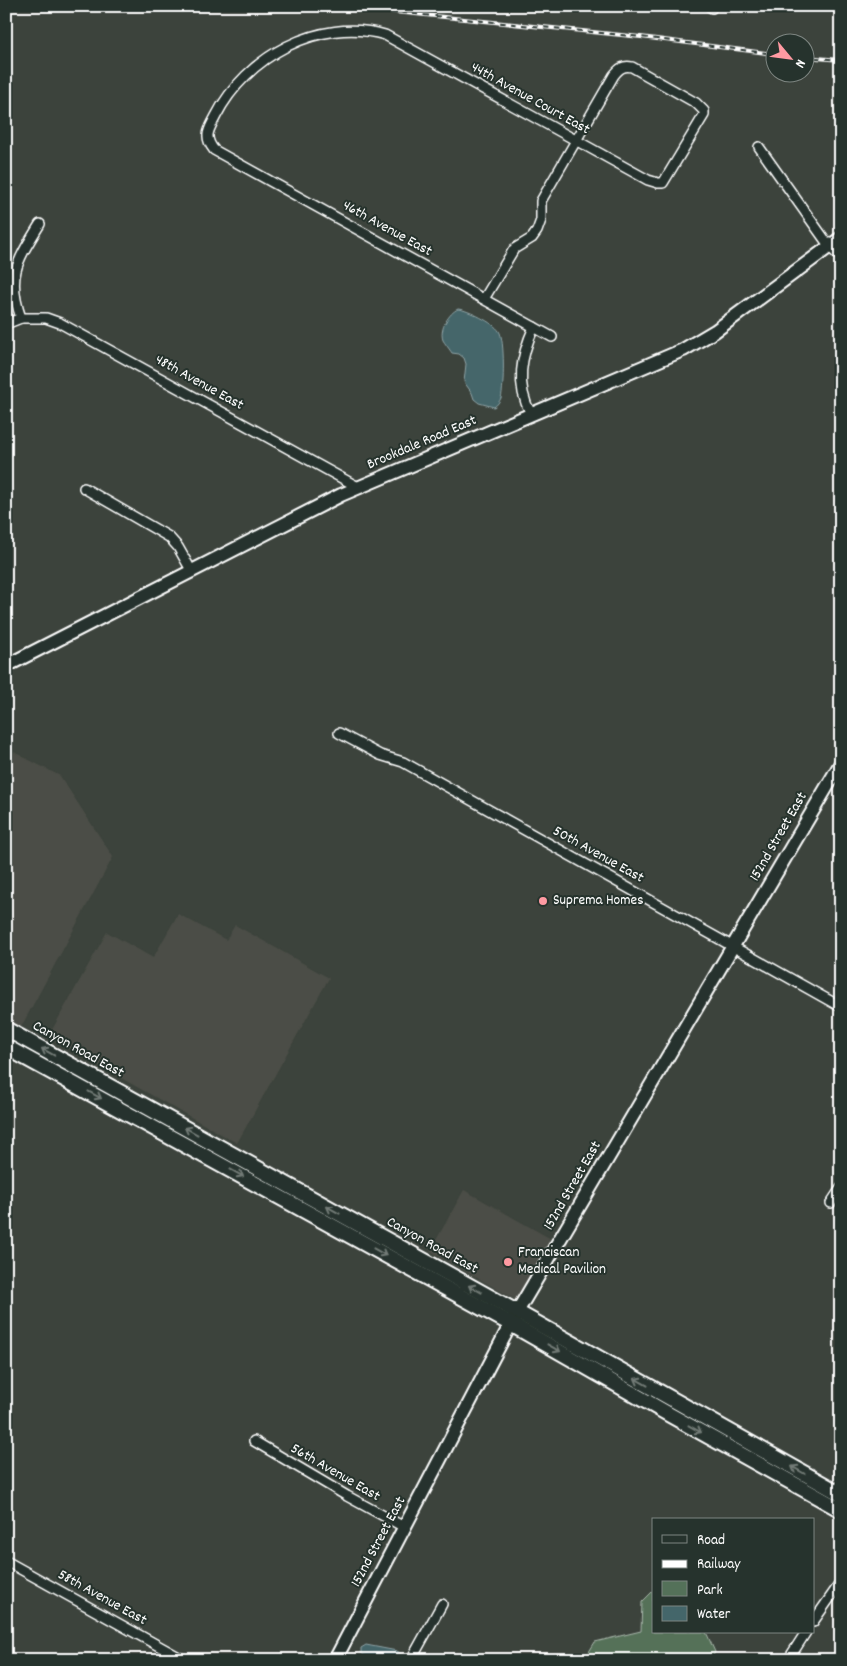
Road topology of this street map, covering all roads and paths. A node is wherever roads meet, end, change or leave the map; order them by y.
1 (577, 141) junction
2 (210, 145) joint
3 (759, 147) dead end
4 (40, 224) dead end
5 (841, 238) edge
6 (830, 246) junction
7 (841, 258) edge
8 (484, 299) junction
9 (21, 318) junction
10 (6, 324) edge
11 (534, 327) junction
12 (552, 337) dead end
13 (531, 414) junction
14 (358, 487) junction
15 (84, 488) dead end
16 (191, 570) junction
17 (6, 666) edge
18 (340, 733) dead end
19 (841, 763) edge
20 (733, 946) junction
21 (841, 1006) edge
22 (6, 1029) edge
23 (6, 1046) edge
24 (841, 1188) edge
25 (832, 1203) dead end
26 (514, 1318) junction
27 (254, 1441) dead end
28 (841, 1494) edge
29 (815, 1496) junction
30 (841, 1500) edge
31 (841, 1510) edge
32 (404, 1527) junction
33 (6, 1562) edge
34 (841, 1582) edge
35 (442, 1604) dead end
36 (814, 1621) edge
37 (805, 1634) edge
38 (184, 1660) edge
39 (335, 1660) edge
40 (411, 1660) edge
41 (788, 1660) edge

1 - 1 street, 44th Avenue Court East
1 - 2 street, 44th Avenue Court East
1 - 8 street
2 - 8 street, 46th Avenue East
3 - 6 street
4 - 9 street
5 - 6 street, Brookdale Road East
6 - 7 street
6 - 13 street, Brookdale Road East
8 - 11 street, 46th Avenue East
9 - 10 street
9 - 14 street, 48th Avenue East
11 - 12 street, 46th Avenue East
11 - 13 street
13 - 14 street, Brookdale Road East
14 - 16 street, Brookdale Road East
15 - 16 street
16 - 17 street, Brookdale Road East
18 - 20 street, 50th Avenue East
19 - 20 street, 152nd Street East
20 - 21 street, 50th Avenue East
20 - 26 street, 152nd Street East
26 -> 22 main road, Canyon Road East
23 -> 26 main road, Canyon Road East
24 - 25 street
28 -> 26 main road, Canyon Road East
26 -> 29 main road, Canyon Road East
26 - 32 street, 152nd Street East
27 - 32 street, 56th Avenue East
29 - 30 main road
29 - 31 main road, Canyon Road East
32 - 39 street, 152nd Street East
33 - 38 street, 58th Avenue East
34 - 36 street
35 - 40 street
37 - 41 street

